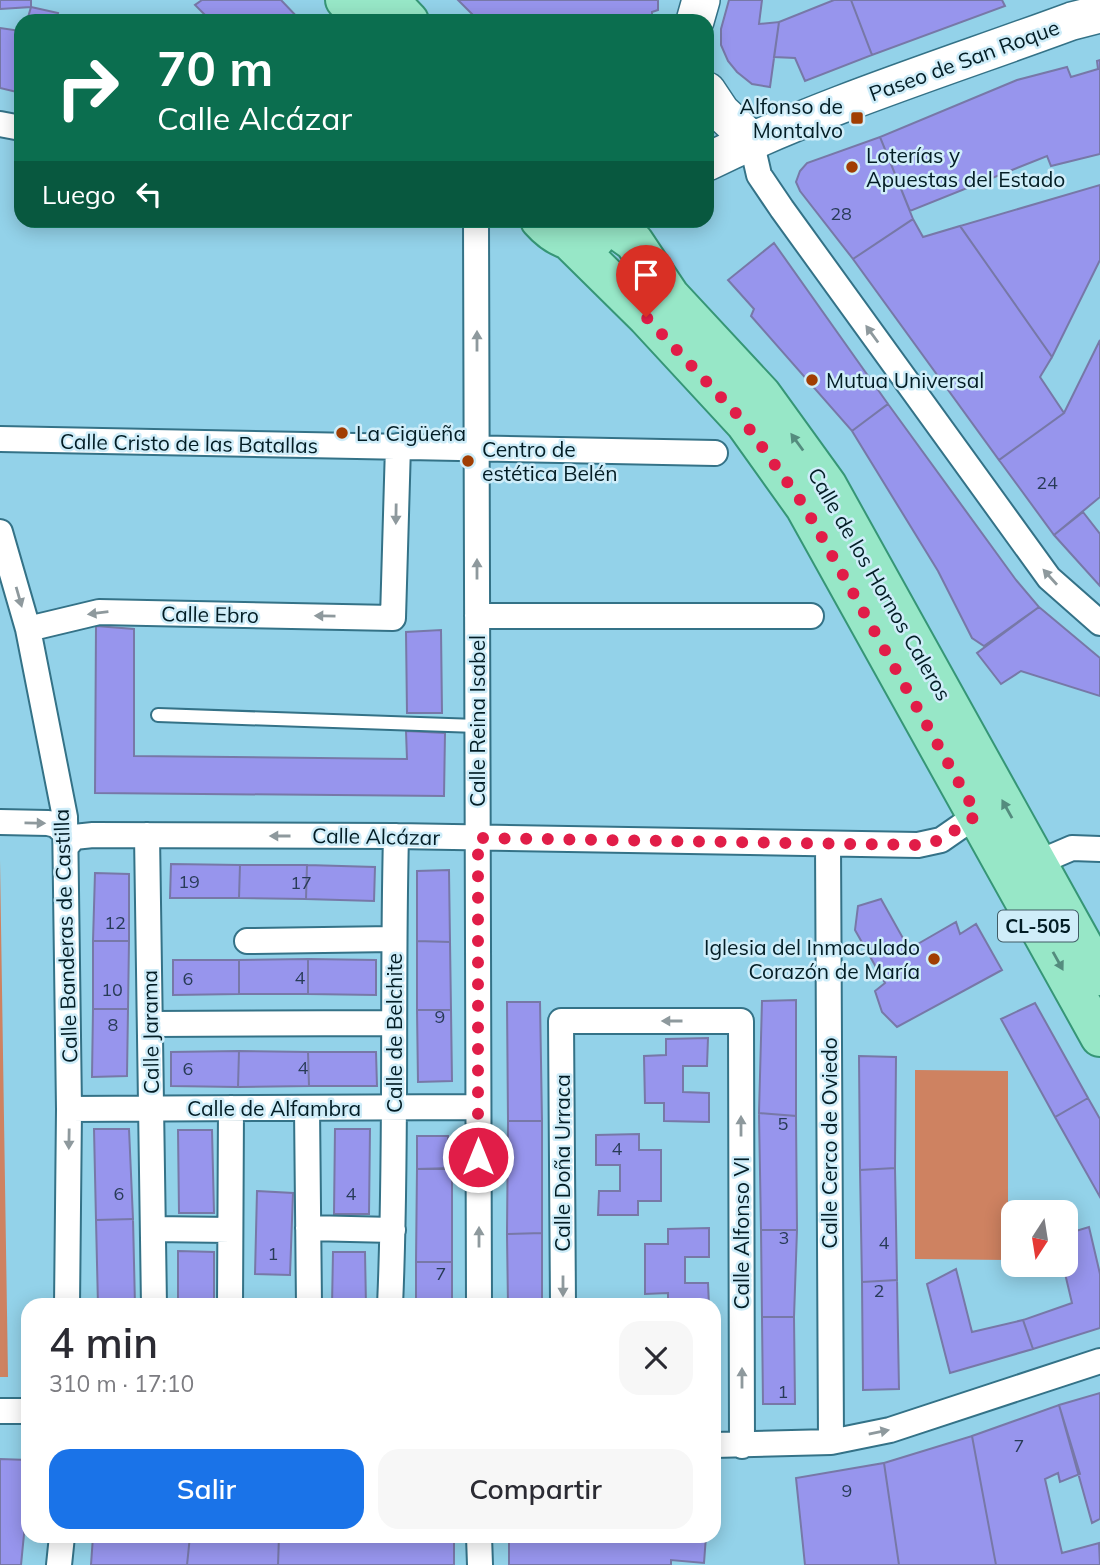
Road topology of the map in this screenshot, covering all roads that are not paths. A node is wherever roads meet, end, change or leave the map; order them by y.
1 (345, 0) edge
2 (389, 0) edge
3 (358, 14) edge
4 (402, 14) edge
5 (1100, 14) edge
6 (714, 101) edge
7 (751, 140) junction
8 (714, 145) edge
9 (714, 158) edge
10 (476, 228) edge
11 (546, 228) edge
12 (610, 228) edge
13 (619, 228) edge
14 (571, 242) junction
15 (0, 439) edge
16 (397, 446) junction
17 (477, 448) junction
18 (715, 453) dead end
19 (0, 532) edge
20 (477, 616) junction
21 (811, 616) dead end
22 (1100, 623) edge
23 (28, 629) junction
24 (158, 715) dead end
25 (477, 726) junction
26 (977, 815) junction
27 (0, 822) edge
28 (147, 835) junction
29 (396, 836) junction
30 (478, 838) junction
31 (66, 841) junction
32 (828, 844) junction
33 (1100, 849) edge
34 (1037, 863) junction
35 (393, 940) junction
36 (247, 941) dead end
37 (1100, 976) edge
38 (561, 1021) joint
39 (394, 1023) junction
40 (150, 1024) junction
41 (1100, 1037) edge
42 (395, 1107) junction
43 (478, 1107) junction
44 (69, 1108) junction
45 (151, 1108) junction
46 (230, 1108) junction
47 (307, 1108) junction
48 (308, 1228) junction
49 (153, 1229) junction
50 (230, 1230) junction
51 (393, 1230) junction
52 (67, 1298) edge
53 (155, 1298) edge
54 (230, 1298) edge
55 (309, 1298) edge
56 (390, 1298) edge
57 (479, 1298) edge
58 (563, 1298) edge
59 (1100, 1361) edge
60 (0, 1411) edge
61 (21, 1411) edge
62 (831, 1442) junction
63 (721, 1445) edge
64 (742, 1446) junction
65 (61, 1543) edge
66 (480, 1543) edge
67 (59, 1565) edge
68 (480, 1565) edge

1 - 3 main road
2 - 4 main road
5 - 7 street, Paseo de San Roque
6 - 7 street
7 - 8 street, Paseo de San Roque
7 - 9 street, Paseo de San Roque
22 -> 7 street
17 -> 10 street, Calle Reina Isabel
11 - 14 main road, CL-505
12 - 14 main road, CL-505
34 -> 13 main road, Calle de los Hornos Caleros / CL-505
14 - 26 main road, Calle de los Hornos Caleros / CL-505
15 - 16 street, Calle Cristo de las Batallas
16 - 17 street, Calle Cristo de las Batallas
16 -> 23 street, Calle Ebro
17 - 18 street, Calle Cristo de las Batallas
20 -> 17 street, Calle Reina Isabel
19 -> 23 street, Calle Banderas de Castilla
20 - 21 street
20 - 25 street, Calle Reina Isabel
23 - 31 street, Calle Banderas de Castilla
24 - 25 lane
25 - 30 street, Calle Reina Isabel
26 - 32 street, Calle Alcázar
26 -> 41 main road, Calle de los Hornos Caleros / CL-505
27 -> 31 street
29 -> 28 street, Calle Alcázar
28 - 31 street, Calle Alcázar
28 - 40 street, Calle Jarama
29 - 30 street, Calle Alcázar
29 - 35 street, Calle de Belchite
30 - 32 street, Calle Alcázar
30 - 43 street, Calle Reina Isabel
31 - 44 street, Calle Banderas de Castilla
32 - 62 street, Calle Cerco de Oviedo
33 - 34 street
34 - 37 main road, Calle de los Hornos Caleros / CL-505
35 - 36 street
35 - 39 street, Calle de Belchite
38 -> 58 street, Calle Doña Urraca
64 -> 38 street, Calle Alfonso VI
39 - 40 street
39 - 42 street, Calle de Belchite
40 - 45 street, Calle Jarama
42 - 43 street, Calle de Alfambra
42 - 47 street, Calle de Alfambra
42 - 51 street, Calle de Belchite
57 -> 43 street, Calle Reina Isabel
44 - 45 street, Calle de Alfambra
44 -> 52 street, Calle Banderas de Castilla
45 - 46 street, Calle de Alfambra
45 - 49 street, Calle Jarama
46 - 47 street, Calle de Alfambra
46 - 50 street
47 - 48 street
48 - 51 street
48 - 55 street
49 - 50 street
49 - 53 street, Calle Jarama
50 - 54 street
51 - 56 street, Calle de Belchite
62 -> 59 street
60 - 61 street
62 - 64 street
63 - 64 street
65 - 67 street
66 - 68 street

